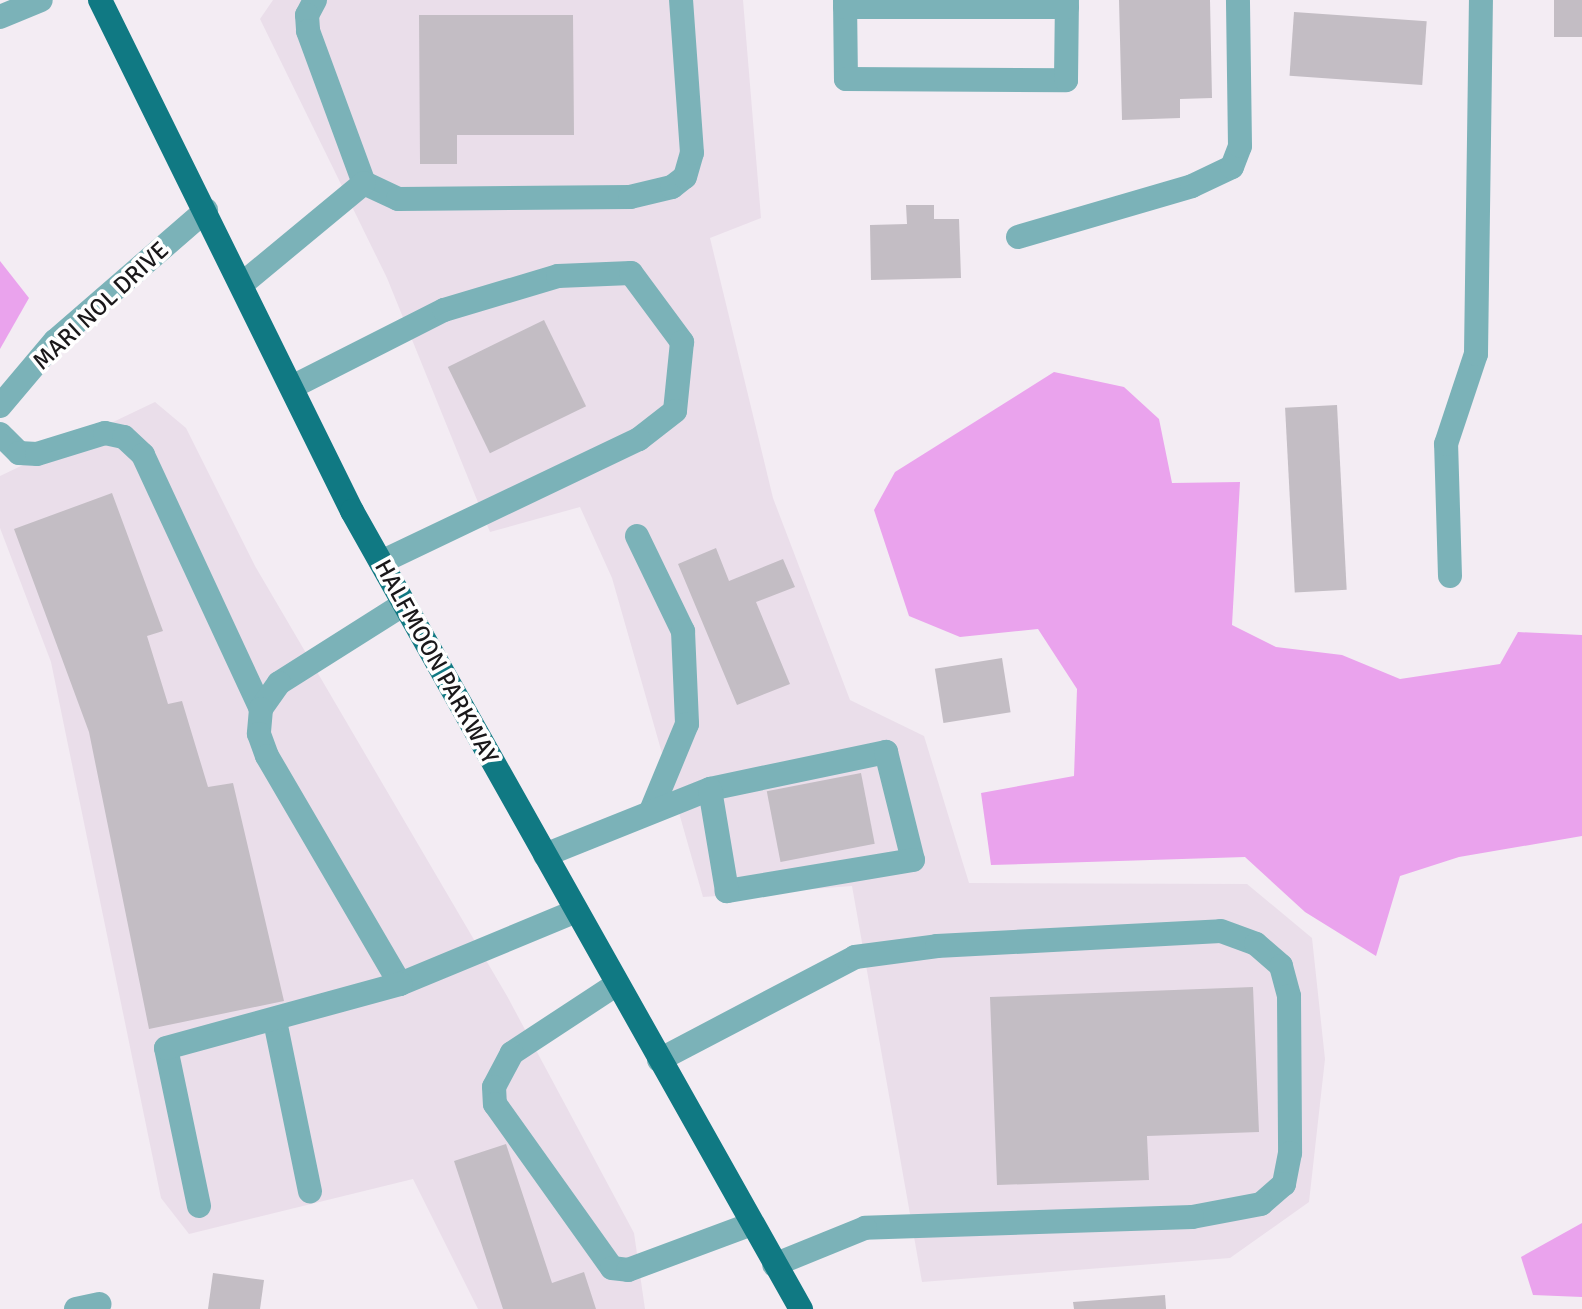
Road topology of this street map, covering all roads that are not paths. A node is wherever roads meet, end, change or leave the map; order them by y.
1 (41, 0) edge
2 (100, 0) edge
3 (315, 0) edge
4 (681, 0) edge
5 (1238, 0) edge
6 (1481, 0) edge
7 (845, 3) edge
8 (1067, 3) edge
9 (0, 17) edge
10 (364, 183) junction
11 (206, 210) junction
12 (1018, 237) dead end
13 (242, 284) junction
14 (292, 387) junction
15 (0, 406) edge
16 (0, 434) edge
17 (637, 536) dead end
18 (381, 562) junction
19 (1450, 576) dead end
20 (404, 604) junction
21 (261, 709) junction
22 (710, 789) junction
23 (651, 811) junction
24 (545, 855) junction
25 (576, 911) junction
26 (400, 984) junction
27 (617, 984) junction
28 (275, 1021) junction
29 (659, 1060) junction
30 (310, 1191) dead end
31 (199, 1206) dead end
32 (752, 1224) junction
33 (774, 1265) junction
34 (801, 1309) edge

1 - 9 street
2 - 11 main road, HALFMOON PARKWAY
3 - 10 street
4 - 10 street
5 - 12 street
6 - 19 street
7 - 8 street
7 - 8 street
10 - 13 street
11 - 13 main road, HALFMOON PARKWAY
11 - 15 street, MARI NOL DRIVE
13 - 14 main road, HALFMOON PARKWAY
14 - 18 main road, HALFMOON PARKWAY
14 - 18 street
16 - 21 street
17 - 23 street
18 - 20 main road, HALFMOON PARKWAY
20 - 21 street
20 - 24 main road, HALFMOON PARKWAY
21 - 26 street
22 - 22 street
22 - 23 street
23 - 24 street
24 - 25 main road, HALFMOON PARKWAY
25 - 26 street
25 - 27 main road, HALFMOON PARKWAY
26 - 28 street
27 - 29 main road, HALFMOON PARKWAY
27 - 32 street
28 - 30 street
28 - 31 street
29 - 32 main road, HALFMOON PARKWAY
29 - 33 street
32 - 33 main road, HALFMOON PARKWAY
33 - 34 main road, HALFMOON PARKWAY

